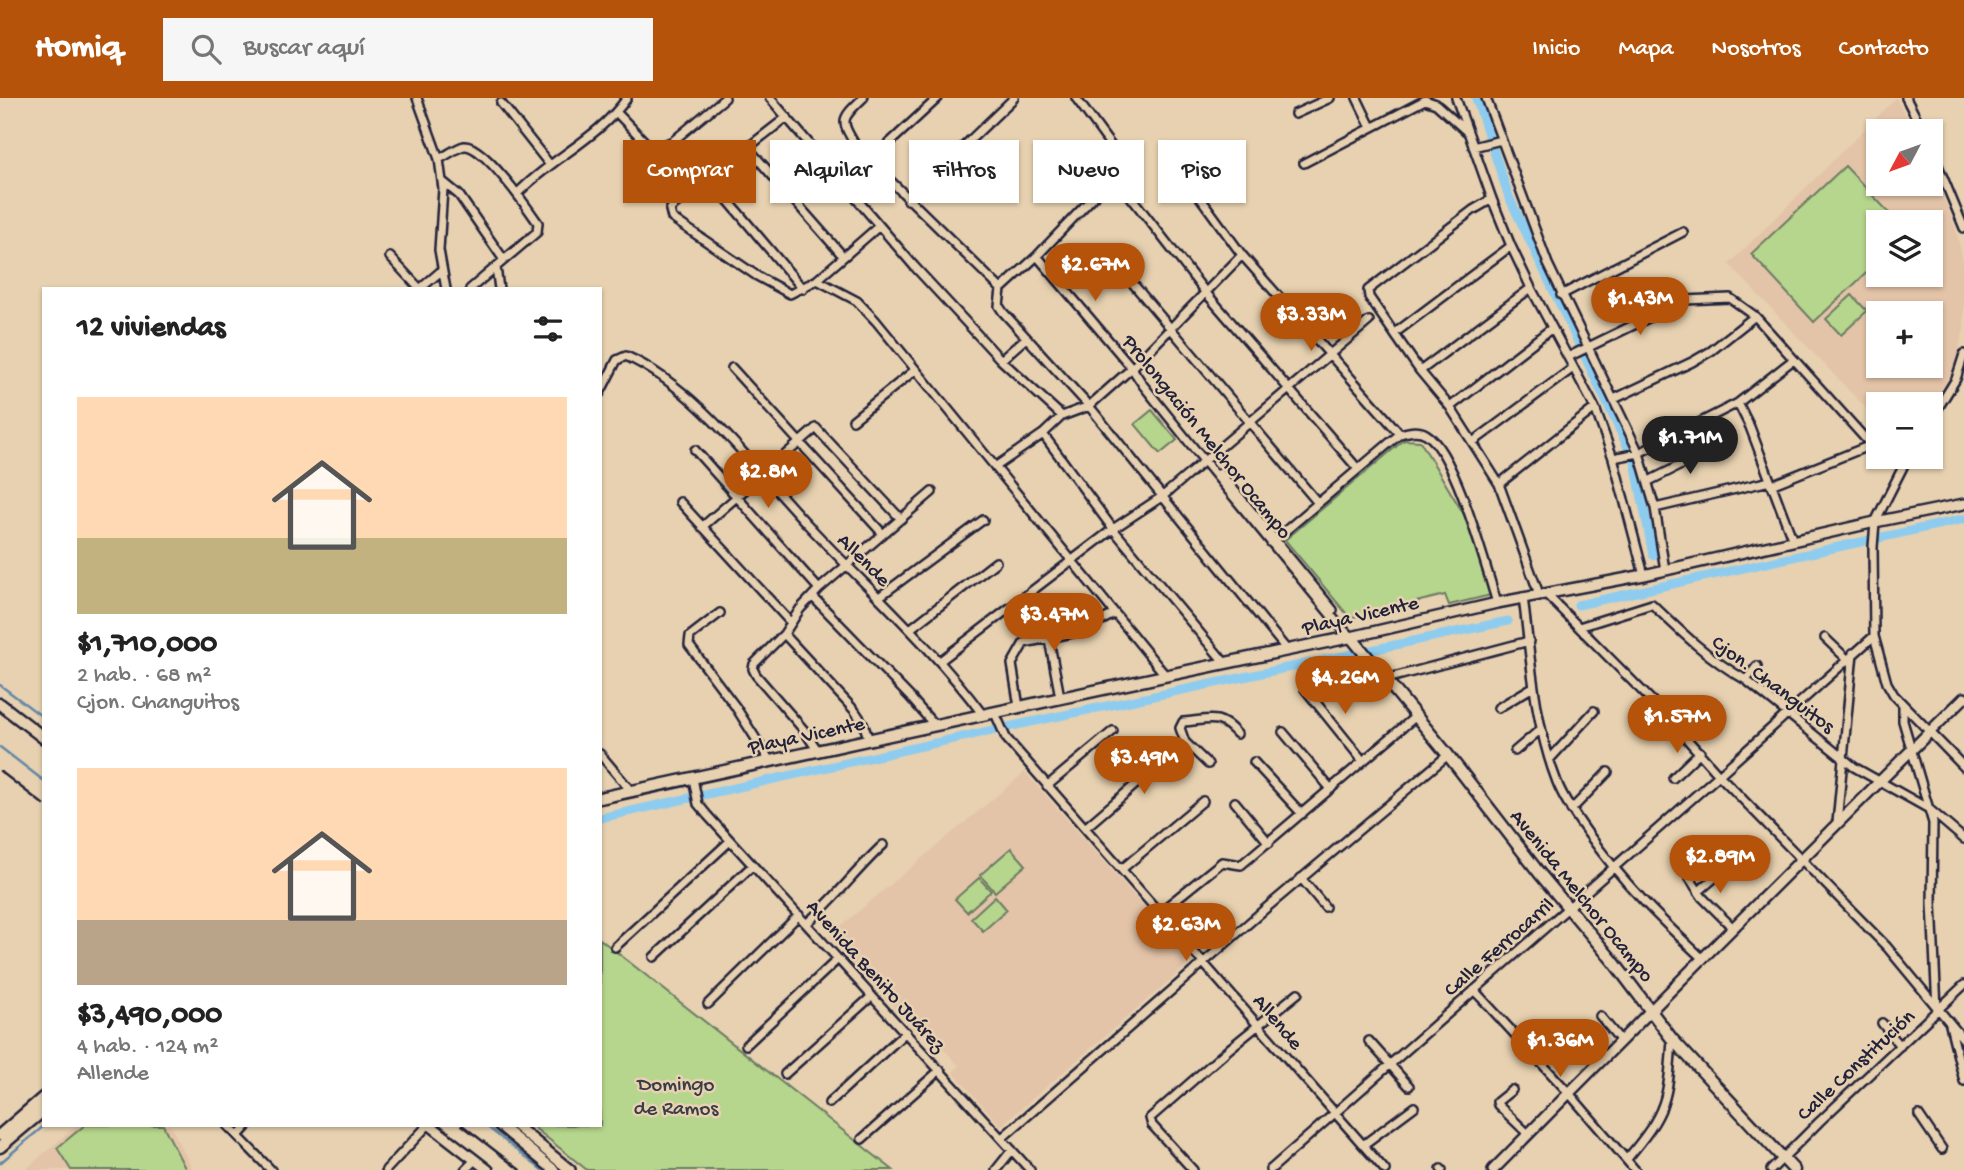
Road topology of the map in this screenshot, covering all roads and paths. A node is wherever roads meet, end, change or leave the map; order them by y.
1 (417, 98) edge
2 (627, 98) edge
3 (725, 98) edge
4 (770, 98) edge
5 (863, 98) edge
6 (938, 98) edge
7 (1014, 98) edge
8 (1076, 98) edge
9 (1330, 98) edge
10 (1357, 98) edge
11 (1456, 98) edge
12 (1486, 98) edge
13 (1906, 98) edge
14 (501, 103) dead end
15 (617, 113) junction
16 (1295, 114) dead end
17 (786, 117) junction
18 (1917, 119) edge
19 (1371, 127) junction
20 (1468, 133) junction
21 (805, 140) edge
22 (852, 140) edge
23 (893, 140) edge
24 (1107, 140) edge
25 (1501, 140) junction
26 (756, 141) edge
27 (1473, 147) junction
28 (756, 157) edge
29 (439, 159) junction
30 (1304, 163) dead end
31 (550, 165) junction
32 (1943, 177) edge
33 (442, 181) junction
34 (895, 187) edge
35 (517, 194) junction
36 (1492, 199) junction
37 (908, 200) junction
38 (677, 203) edge
39 (730, 203) edge
40 (859, 203) edge
41 (1088, 203) edge
42 (1136, 203) edge
43 (1204, 203) edge
44 (879, 226) junction
45 (1964, 228) edge
46 (1683, 232) dead end
47 (1511, 246) junction
48 (1242, 255) junction
49 (390, 257) dead end
50 (843, 257) junction
51 (1037, 257) junction
52 (504, 260) junction
53 (1113, 260) dead end
54 (496, 267) junction
55 (441, 271) junction
56 (817, 280) junction
57 (418, 287) edge
58 (422, 287) edge
59 (445, 287) edge
60 (472, 287) edge
61 (499, 287) edge
62 (1531, 288) junction
63 (803, 289) junction
64 (1001, 289) junction
65 (1206, 293) junction
66 (1561, 295) junction
67 (1755, 316) junction
68 (1369, 321) dead end
69 (1172, 328) junction
70 (1552, 328) junction
71 (1395, 333) junction
72 (1026, 338) junction
73 (1587, 349) junction
74 (1331, 354) junction
75 (1964, 354) edge
76 (1571, 355) junction
77 (1002, 360) junction
78 (1793, 360) junction
79 (732, 368) dead end
80 (1132, 368) junction
81 (1573, 368) junction
82 (915, 370) junction
83 (1420, 370) junction
84 (602, 389) edge
85 (1289, 390) junction
86 (1614, 399) junction
87 (1943, 400) edge
88 (1738, 402) junction
89 (1089, 406) junction
90 (1450, 407) junction
91 (1595, 408) junction
92 (1062, 416) junction
93 (853, 420) dead end
94 (1250, 424) junction
95 (1043, 434) junction
96 (1400, 434) junction
97 (1866, 438) edge
98 (800, 442) junction
99 (1474, 442) junction
100 (1719, 446) dead end
101 (695, 450) dead end
102 (1866, 450) edge
103 (1637, 453) junction
104 (1616, 458) junction
105 (1206, 460) junction
106 (995, 467) junction
107 (1358, 469) junction
108 (1902, 469) edge
109 (761, 475) junction
110 (1649, 481) junction
111 (1771, 483) junction
112 (1499, 484) junction
113 (932, 492) dead end
114 (737, 496) junction
115 (1163, 496) junction
116 (680, 502) dead end
117 (1318, 503) junction
118 (1964, 504) edge
119 (1655, 508) junction
120 (901, 519) junction
121 (983, 520) dead end
122 (1875, 525) junction
123 (702, 527) junction
124 (1113, 529) junction
125 (883, 534) junction
126 (1793, 541) junction
127 (1273, 542) junction
128 (1072, 561) junction
129 (996, 562) dead end
130 (846, 565) junction
131 (1665, 570) junction
132 (1644, 575) junction
133 (818, 589) junction
134 (1542, 593) junction
135 (812, 596) junction
136 (878, 597) junction
137 (1522, 597) junction
138 (1497, 603) junction
139 (720, 613) dead end
140 (1114, 614) junction
141 (791, 623) junction
142 (1579, 627) junction
143 (910, 629) junction
144 (784, 634) junction
145 (1874, 636) junction
146 (1351, 637) junction
147 (1825, 638) dead end
148 (1049, 639) junction
149 (1529, 641) junction
150 (1287, 650) junction
151 (1850, 656) junction
152 (940, 661) junction
153 (1225, 663) junction
154 (1757, 666) dead end
155 (1166, 676) junction
156 (1386, 679) junction
157 (1746, 680) junction
158 (1533, 687) junction
159 (1306, 689) dead end
160 (1060, 697) junction
161 (1964, 698) edge
162 (0, 704) edge
163 (1019, 707) junction
164 (1903, 707) junction
165 (1498, 708) dead end
166 (1660, 709) junction
167 (1594, 711) dead end
168 (1789, 714) junction
169 (983, 715) junction
170 (1416, 716) junction
171 (997, 718) junction
172 (935, 726) junction
173 (1541, 729) junction
174 (1638, 729) dead end
175 (1113, 731) dead end
176 (1283, 732) dead end
177 (1929, 733) junction
178 (1237, 734) dead end
179 (42, 736) edge
180 (869, 740) junction
181 (1185, 741) junction
182 (1910, 750) junction
183 (818, 751) junction
184 (1515, 751) dead end
185 (1700, 752) junction
186 (1448, 755) junction
187 (602, 756) edge
188 (1843, 758) junction
189 (1550, 759) junction
190 (770, 761) junction
191 (1363, 761) junction
192 (1254, 762) dead end
193 (1208, 764) dead end
194 (1964, 767) edge
195 (1608, 772) dead end
196 (1719, 775) junction
197 (693, 778) junction
198 (1674, 778) dead end
199 (1881, 780) junction
200 (1047, 786) junction
201 (1331, 789) junction
202 (631, 791) junction
203 (602, 798) edge
204 (1203, 801) dead end
205 (1235, 802) dead end
206 (1929, 809) junction
207 (1571, 810) junction
208 (1302, 814) junction
209 (1837, 824) junction
210 (1085, 828) junction
211 (1964, 839) edge
212 (730, 841) junction
213 (1269, 843) junction
214 (883, 845) dead end
215 (1801, 859) junction
216 (752, 866) junction
217 (1612, 868) junction
218 (1122, 869) junction
219 (1718, 874) dead end
220 (1689, 877) dead end
221 (1301, 878) junction
222 (1698, 892) junction
223 (1325, 907) dead end
224 (1568, 907) junction
225 (1160, 912) junction
226 (799, 915) junction
227 (807, 923) junction
228 (1733, 928) junction
229 (615, 947) dead end
230 (654, 957) dead end
231 (838, 959) junction
232 (1703, 959) junction
233 (1205, 963) junction
234 (1964, 985) edge
235 (1474, 990) junction
236 (1298, 993) dead end
237 (872, 996) junction
238 (708, 1004) dead end
239 (1937, 1011) junction
240 (1651, 1012) junction
241 (1600, 1016) dead end
242 (1964, 1022) edge
243 (1882, 1023) dead end
244 (1260, 1026) junction
245 (1952, 1027) junction
246 (906, 1032) junction
247 (1672, 1039) junction
248 (1964, 1040) edge
249 (1369, 1041) dead end
250 (1620, 1041) junction
251 (746, 1045) dead end
252 (1900, 1046) junction
253 (1390, 1065) junction
254 (940, 1070) junction
255 (785, 1074) dead end
256 (1964, 1081) edge
257 (1409, 1086) dead end
258 (1512, 1090) dead end
259 (1568, 1092) junction
260 (42, 1099) edge
261 (829, 1103) dead end
262 (1415, 1107) dead end
263 (42, 1112) edge
264 (1334, 1114) junction
265 (1919, 1115) dead end
266 (229, 1127) edge
267 (246, 1127) edge
268 (427, 1127) edge
269 (432, 1127) edge
270 (501, 1127) edge
271 (517, 1127) edge
272 (1527, 1133) junction
273 (0, 1135) edge
274 (238, 1136) junction
275 (1002, 1138) junction
276 (862, 1139) dead end
277 (1363, 1145) junction
278 (0, 1147) edge
279 (1942, 1149) dead end
280 (1012, 1150) junction
281 (1783, 1158) junction
282 (1627, 1159) junction
283 (475, 1160) junction
284 (1499, 1168) edge
285 (271, 1170) edge
286 (386, 1170) edge
287 (465, 1170) edge
288 (488, 1170) edge
289 (554, 1170) edge
290 (570, 1170) edge
291 (996, 1170) edge
292 (1030, 1170) edge
293 (1193, 1170) edge
294 (1270, 1170) edge
295 (1385, 1170) edge
296 (1635, 1170) edge
297 (1771, 1170) edge
298 (1794, 1170) edge

1 - 29 street
2 - 15 street
3 - 15 street
4 - 17 street
5 - 22 street
6 - 23 street
7 - 37 street
8 - 24 street
9 - 16 street
10 - 19 street
11 - 20 street
12 - 25 street
13 - 18 street
14 - 31 street
15 - 31 street
17 - 21 street
17 - 26 street
19 - 20 street
19 - 30 street
20 - 27 street
25 - 27 street
25 - 66 street
27 - 36 street
28 - 50 street
29 - 33 street
29 - 35 street
31 - 35 street
32 - 45 street
33 - 52 street
33 - 55 street
34 - 37 street
35 - 52 street
36 - 47 street
36 - 71 street
37 - 64 street
38 - 63 street
39 - 63 street
40 - 44 street
41 - 51 street
42 - 65 street
43 - 48 street
44 - 50 street
44 - 77 street
46 - 66 street
47 - 62 street
47 - 71 street
48 - 65 street
48 - 74 street
49 - 57 street
50 - 56 street
51 - 64 street
51 - 80 street, Prolongación Melchor Ocampo
52 - 54 street
53 - 69 street
54 - 60 street
54 - 61 street
55 - 58 street
55 - 59 street
56 - 63 street
56 - 82 street
62 - 70 street
62 - 83 street
64 - 72 street
65 - 69 street
65 - 85 street
66 - 73 street
67 - 73 street
67 - 78 street
67 - 86 street
68 - 74 street
69 - 80 street
69 - 94 street
70 - 76 street
70 - 90 street
71 - 83 street
72 - 77 street
72 - 89 street
73 - 76 street
73 - 86 street
74 - 85 street
74 - 96 street
75 - 87 street
76 - 81 street
77 - 92 street
78 - 88 street
78 - 97 street
79 - 98 street
80 - 89 street
80 - 105 street, Prolongación Melchor Ocampo
81 - 91 street
81 - 99 street
82 - 93 street
82 - 106 street
83 - 90 street
84 - 109 street, Allende
85 - 94 street
85 - 107 street
86 - 103 street
88 - 103 street
88 - 111 street
89 - 92 street
89 - 115 street
90 - 99 street
91 - 104 street
91 - 112 street
92 - 95 street
94 - 105 street
94 - 117 street
95 - 106 street
95 - 124 street
96 - 107 street
96 - 138 street
98 - 109 street
98 - 120 street
98 - 125 street
99 - 112 street
100 - 110 street
101 - 114 street
102 - 111 street
103 - 104 street
103 - 110 street
104 - 132 street
105 - 115 street
105 - 127 street, Prolongación Melchor Ocampo
106 - 128 street
107 - 117 street
108 - 122 street
109 - 114 street
109 - 130 street, Allende
110 - 119 street
111 - 119 street
111 - 126 street
112 - 134 street
113 - 120 street
114 - 123 street
114 - 133 street
115 - 124 street
115 - 150 street
116 - 123 street
117 - 127 street
118 - 122 street, Playa Vicente
119 - 131 street
120 - 125 street
121 - 136 street
122 - 126 street, Playa Vicente
122 - 145 street
123 - 141 street
124 - 128 street
124 - 153 street
125 - 130 street
126 - 131 street, Playa Vicente
127 - 146 street, Prolongación Melchor Ocampo
128 - 140 street
128 - 152 street
129 - 143 street
130 - 133 street
130 - 136 street, Allende
131 - 132 street, Playa Vicente
132 - 134 street, Playa Vicente
133 - 135 street
134 - 137 street, Playa Vicente
134 - 142 street
135 - 141 street
135 - 172 street
136 - 143 street, Allende
137 - 138 street, Playa Vicente
137 - 149 street
138 - 146 street, Playa Vicente
139 - 190 street
140 - 148 street
140 - 155 street
141 - 144 street
142 - 157 street, Cjon. Changuitos
142 - 166 street
143 - 152 street, Allende
144 - 180 street
144 - 183 street
145 - 151 street, Calle Ferrocarril
145 - 164 street
146 - 150 main road, Playa Vicente
146 - 156 main road, Avenida Melchor Ocampo
147 - 151 street
148 - 160 street
148 - 163 street
149 - 156 street
149 - 158 street
150 - 153 main road, Playa Vicente
151 - 168 street, Calle Ferrocarril
151 - 188 street
152 - 169 street, Allende
153 - 155 main road, Playa Vicente
154 - 157 street
155 - 160 main road, Playa Vicente
156 - 170 main road, Avenida Melchor Ocampo
157 - 168 street, Cjon. Changuitos
158 - 165 street
158 - 173 street
159 - 191 street
160 - 163 main road, Playa Vicente
161 - 177 street
162 - 179 main road
163 - 171 main road, Playa Vicente
164 - 177 street
164 - 182 street
166 - 174 street
166 - 185 street
167 - 189 street
168 - 188 street, Cjon. Changuitos
168 - 196 street, Calle Ferrocarril
169 - 171 main road, Playa Vicente
169 - 172 main road, Playa Vicente
170 - 186 main road, Avenida Melchor Ocampo
170 - 191 street
171 - 200 street, Allende
172 - 180 main road, Playa Vicente
173 - 184 street
173 - 189 street
175 - 200 street
176 - 201 street
177 - 182 street
177 - 194 street
178 - 181 street
180 - 183 main road, Playa Vicente
181 - 193 street
181 - 210 street
182 - 199 street
182 - 206 street
183 - 190 main road, Playa Vicente
185 - 196 street
185 - 198 street
186 - 221 street
186 - 224 main road, Avenida Melchor Ocampo
187 - 202 street
188 - 199 street, Cjon. Changuitos
188 - 209 street
189 - 207 street
190 - 197 main road, Playa Vicente
191 - 201 street
192 - 208 street
195 - 207 street
196 - 215 street
196 - 217 street, Calle Ferrocarril
197 - 202 main road, Playa Vicente
197 - 212 street, Avenida Benito Juárez
199 - 206 street, Cjon. Changuitos
199 - 209 street
200 - 210 street, Allende
201 - 208 street
202 - 203 main road, Playa Vicente
204 - 218 street
205 - 213 street
206 - 211 street, Cjon. Changuitos
206 - 239 street
207 - 217 street
208 - 213 street
209 - 215 street
210 - 218 street, Allende
212 - 216 street, Avenida Benito Juárez
212 - 229 street
213 - 225 street
214 - 227 street
215 - 228 street
215 - 239 street
216 - 226 street, Avenida Benito Juárez
216 - 230 street
217 - 224 street, Calle Ferrocarril
217 - 232 street
218 - 225 street, Allende
219 - 222 street
220 - 222 street
221 - 223 street
221 - 233 street
222 - 228 street
224 - 235 street, Calle Ferrocarril
224 - 240 main road, Avenida Melchor Ocampo
225 - 233 street, Allende
226 - 227 street, Avenida Benito Juárez
226 - 238 street
227 - 231 street, Avenida Benito Juárez
228 - 232 street
231 - 237 street, Avenida Benito Juárez
231 - 251 street
232 - 240 street
233 - 244 street, Allende
233 - 275 street
234 - 239 street, Calle Constitución
235 - 253 street, Calle Ferrocarril
235 - 259 street
236 - 244 street
237 - 246 street, Avenida Benito Juárez
237 - 255 street
239 - 245 street
239 - 252 street, Calle Constitución
240 - 247 main road, Avenida Melchor Ocampo
240 - 250 street
241 - 250 street
242 - 245 street
243 - 252 street
244 - 264 street, Allende
244 - 293 street
245 - 248 street
245 - 256 street
246 - 254 street, Avenida Benito Juárez
246 - 261 street
247 - 281 main road, Avenida Melchor Ocampo
247 - 282 street
249 - 253 street
250 - 259 street
252 - 281 street, Calle Constitución
253 - 257 street
253 - 264 street, Calle Ferrocarril
254 - 275 street, Avenida Benito Juárez
254 - 276 street
258 - 272 street
259 - 272 street
259 - 282 street
260 - 273 main road
262 - 277 street
263 - 278 main road
264 - 277 street, Allende
264 - 294 street, Calle Ferrocarril
265 - 279 street
266 - 274 street
267 - 274 street
268 - 286 street
269 - 283 street
270 - 289 street
271 - 290 street
272 - 284 street
274 - 285 street
275 - 280 street, Avenida Benito Juárez
277 - 295 street, Allende
280 - 291 street
280 - 292 street, Avenida Benito Juárez
281 - 297 street, Calle Constitución
281 - 298 main road, Avenida Melchor Ocampo
282 - 296 street
283 - 287 street
283 - 288 street

